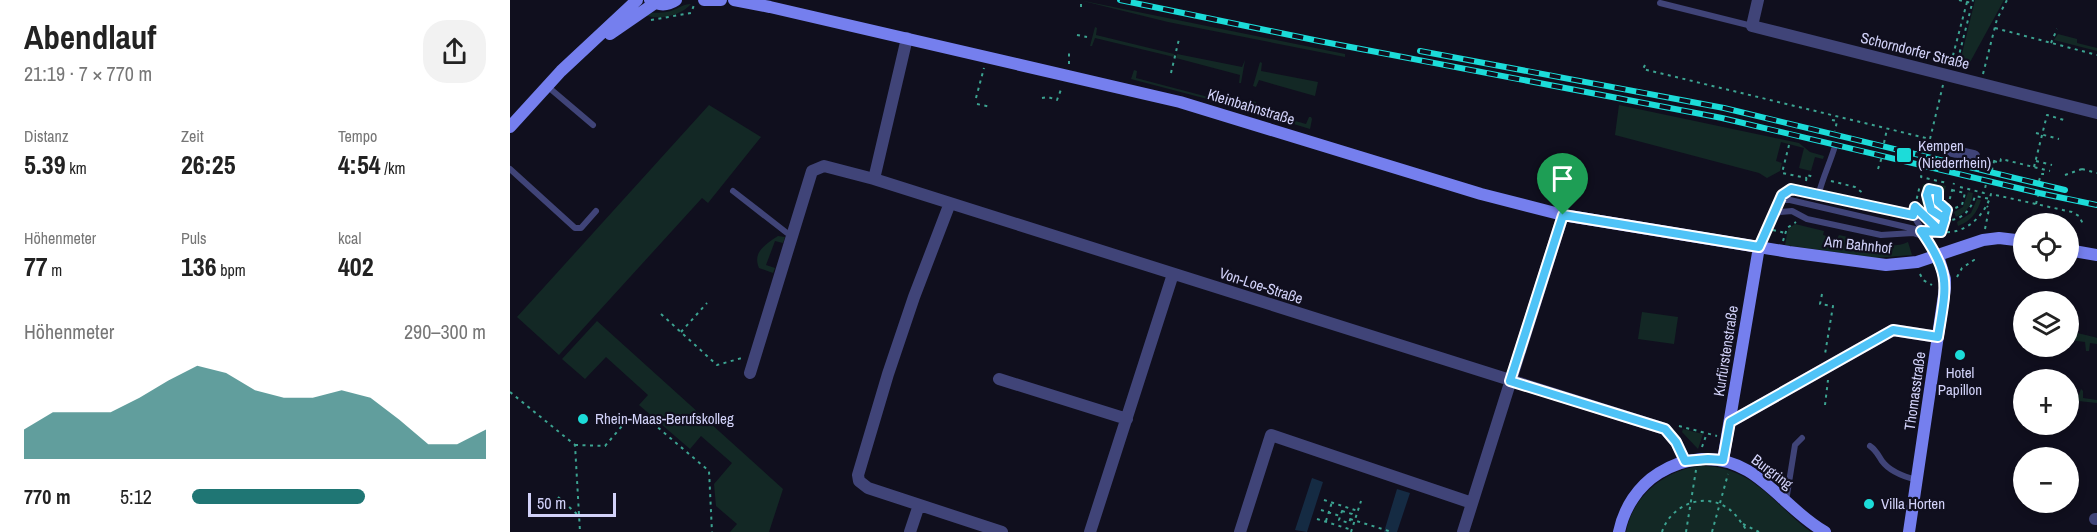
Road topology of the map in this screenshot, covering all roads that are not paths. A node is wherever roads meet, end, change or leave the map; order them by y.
1 (637, 0) edge
2 (676, 0) edge
3 (704, 0) edge
4 (721, 0) edge
5 (734, 0) edge
6 (1758, 0) edge
7 (652, 2) edge
8 (1660, 3) dead end
9 (1752, 26) junction
10 (907, 38) junction
11 (586, 49) junction
12 (547, 86) junction
13 (2097, 113) edge
14 (593, 125) dead end
15 (510, 127) edge
16 (1835, 146) dead end
17 (1952, 151) dead end
18 (1974, 156) dead end
19 (510, 169) edge
20 (874, 179) junction
21 (733, 191) dead end
22 (1819, 194) junction
23 (950, 203) junction
24 (1777, 204) junction
25 (596, 211) dead end
26 (1563, 215) junction
27 (1772, 215) junction
28 (1921, 231) junction
29 (787, 233) dead end
30 (1925, 237) junction
31 (2013, 240) edge
32 (1759, 247) junction
33 (2079, 251) edge
34 (2097, 255) edge
35 (1938, 256) junction
36 (1173, 274) junction
37 (1938, 337) junction
38 (750, 373) dead end
39 (999, 379) dead end
40 (1510, 381) junction
41 (1127, 419) junction
42 (1730, 422) junction
43 (1802, 438) dead end
44 (1870, 446) dead end
45 (1691, 460) junction
46 (1727, 461) junction
47 (1917, 480) junction
48 (1786, 501) junction
49 (1472, 503) junction
50 (919, 505) junction
51 (910, 532) edge
52 (1002, 532) edge
53 (1090, 532) edge
54 (1240, 532) edge
55 (1463, 532) edge
56 (1619, 532) edge
57 (1825, 532) edge
58 (1909, 532) edge

1 - 11 street
2 - 7 street
3 - 4 street
5 - 10 street, Kleinbahnstraße
6 - 9 street
7 - 11 street
8 - 9 lane
9 - 13 street, Schorndorfer Straße
10 - 20 street
10 - 26 street, Kleinbahnstraße
11 - 12 street
12 - 14 lane
12 - 15 street
16 - 22 lane
17 - 18 street
19 - 25 lane
20 - 23 street, Von-Loe-Straße
20 - 38 street, Von-Loe-Straße
21 - 29 lane
22 - 24 lane
22 - 28 lane
23 - 36 street, Von-Loe-Straße
23 - 50 street
24 - 27 lane
24 - 28 lane
26 - 32 street, Kleinbahnstraße
26 - 40 street
27 - 30 lane
27 - 32 lane
28 - 30 lane
30 - 35 lane
31 - 35 street, Am Bahnhof
32 - 35 street, Am Bahnhof
32 - 42 street, Kurfürstenstraße
33 - 34 street
35 - 37 street, Thomasstraße
36 - 40 street, Von-Loe-Straße
36 - 41 street
37 - 42 street
37 - 47 street, Thomasstraße
39 - 41 street
40 - 45 street, Von-Loe-Straße
40 - 49 street
41 - 53 street
42 - 46 street, Kurfürstenstraße
43 - 48 lane
44 - 47 lane
45 - 46 street, Burgring
45 - 56 street, Burgring
46 - 48 street, Burgring
47 - 58 street, Thomasstraße
48 - 57 street, Burgring
49 - 54 street
49 - 55 street
50 - 51 street
50 - 52 street

